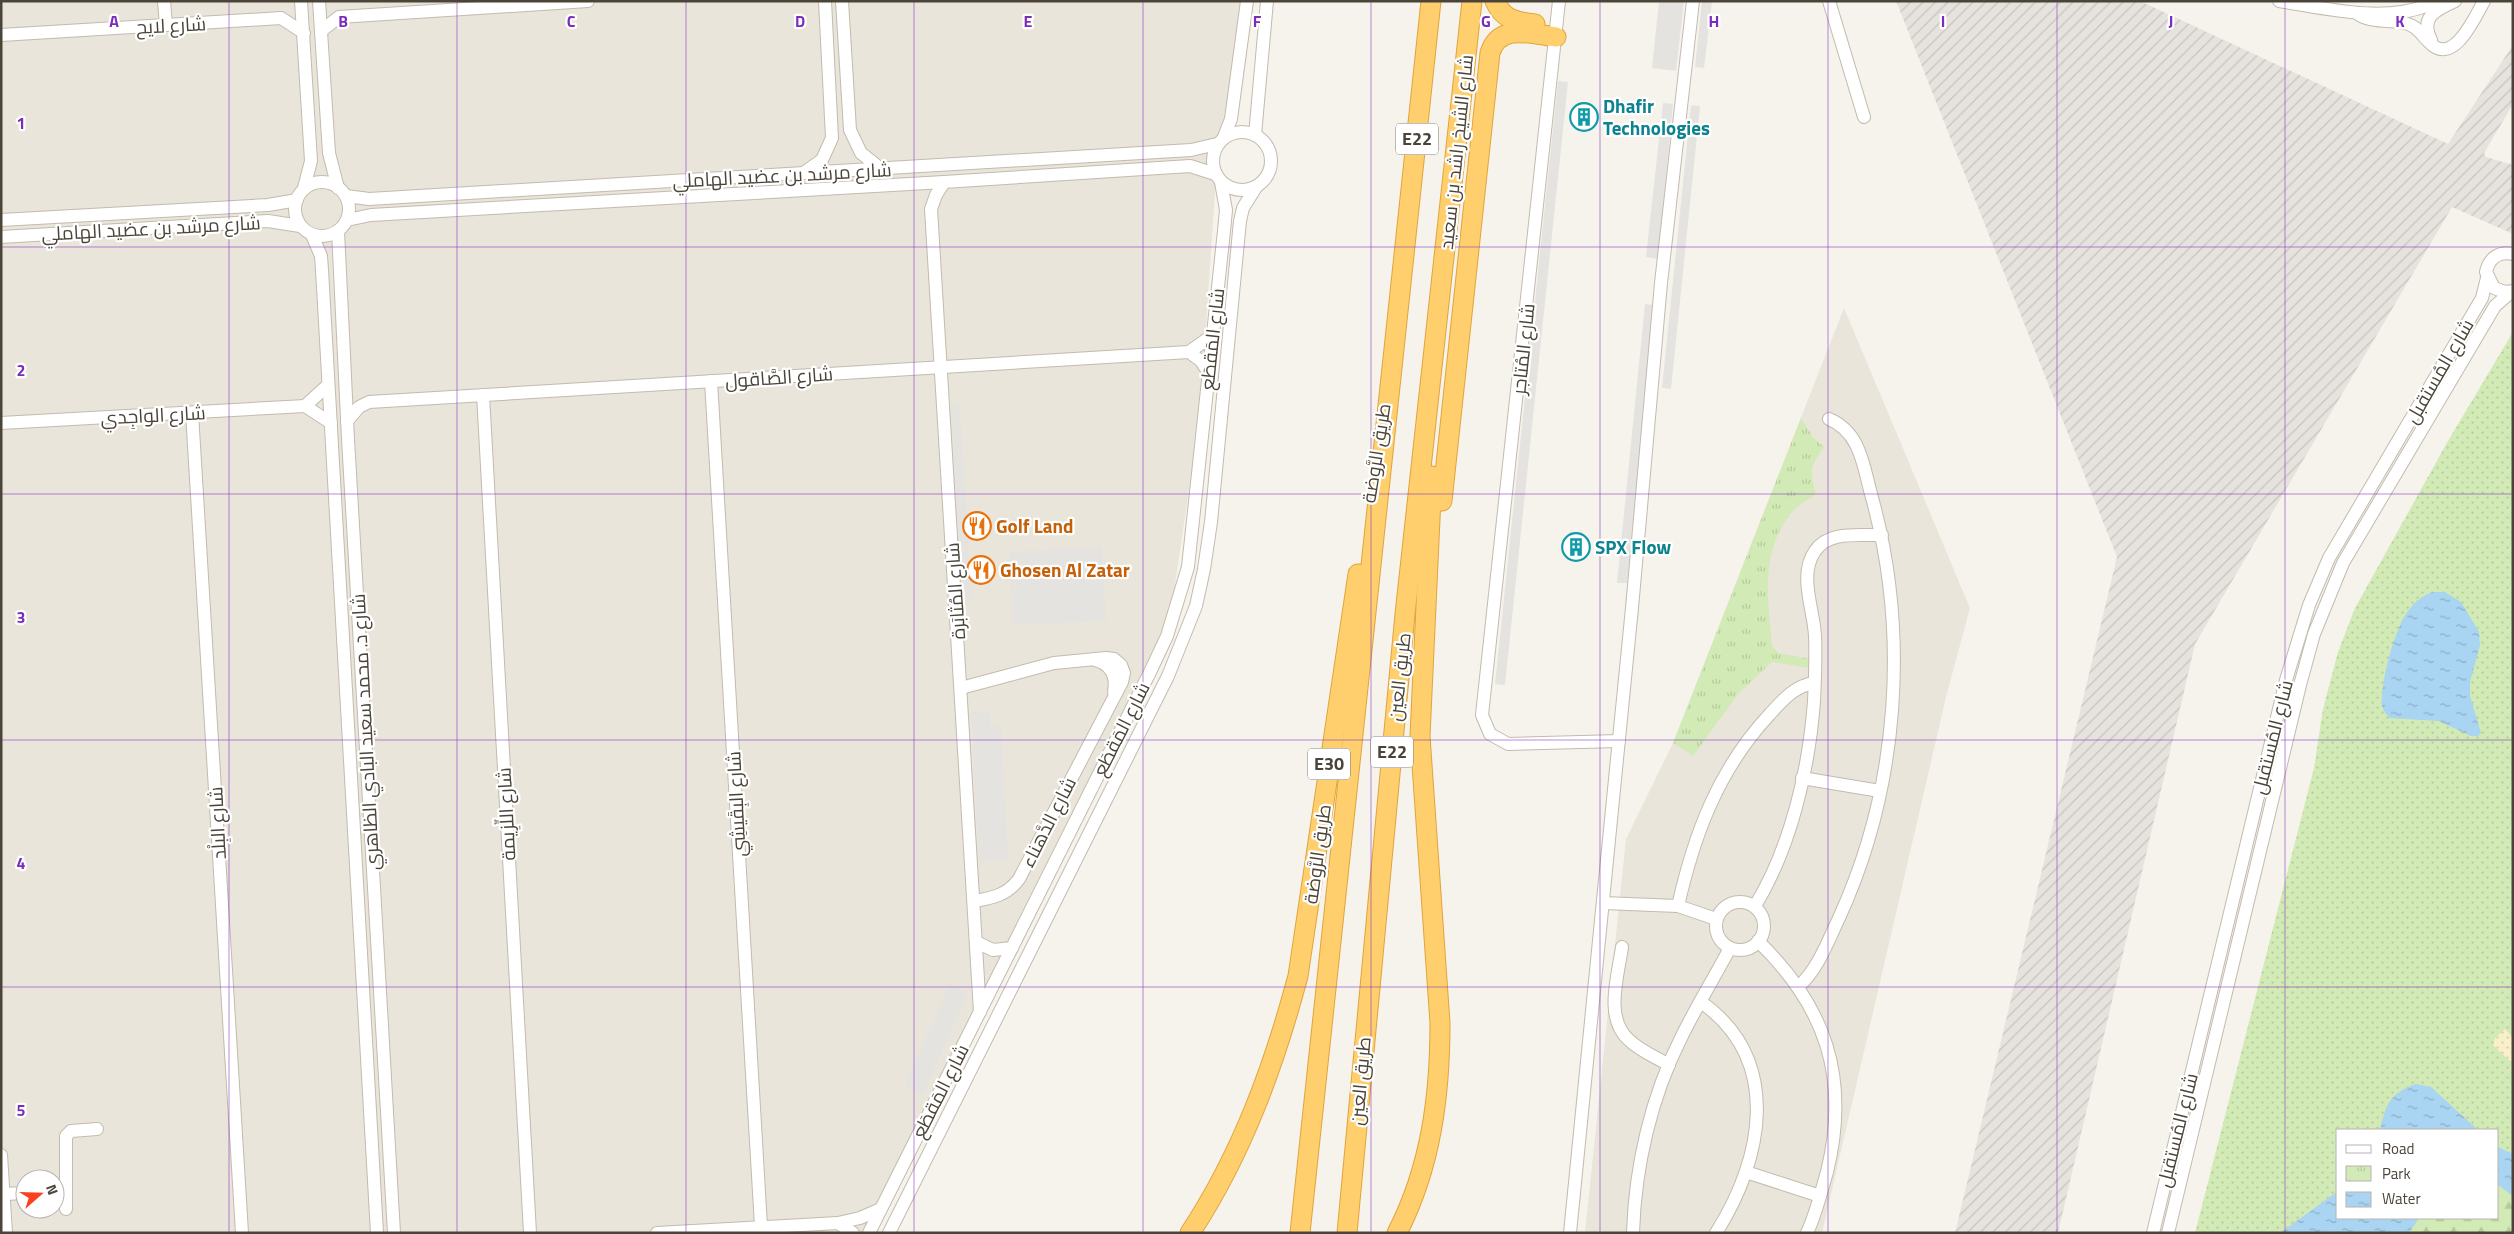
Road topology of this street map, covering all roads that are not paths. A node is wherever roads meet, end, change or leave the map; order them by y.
1 (164, 1) edge
2 (588, 1) edge
3 (825, 1) edge
4 (842, 1) edge
5 (1247, 1) edge
6 (1267, 1) edge
7 (1431, 1) edge
8 (1472, 1) edge
9 (1495, 1) edge
10 (1559, 1) edge
11 (1692, 1) edge
12 (1829, 1) edge
13 (2279, 1) edge
14 (2438, 1) edge
15 (2455, 1) edge
16 (2484, 1) edge
17 (301, 2) edge
18 (319, 3) edge
19 (457, 5) edge
20 (2357, 13) junction
21 (339, 17) junction
22 (282, 18) junction
23 (166, 25) junction
24 (321, 31) junction
25 (304, 32) junction
26 (1556, 32) junction
27 (1, 35) edge
28 (2435, 46) junction
29 (849, 113) junction
30 (832, 115) junction
31 (1864, 117) dead end
32 (1255, 135) junction
33 (1221, 140) junction
34 (881, 169) junction
35 (801, 174) junction
36 (1218, 178) junction
37 (944, 182) junction
38 (918, 184) junction
39 (1256, 187) junction
40 (304, 188) junction
41 (342, 192) junction
42 (297, 200) junction
43 (931, 209) junction
44 (1, 220) edge
45 (347, 220) junction
46 (300, 226) junction
47 (338, 231) junction
48 (312, 235) junction
49 (1, 237) edge
50 (2513, 254) edge
51 (1442, 272) junction
52 (1402, 276) junction
53 (2487, 278) junction
54 (2512, 292) edge
55 (1213, 335) junction
56 (1190, 352) junction
57 (941, 366) junction
58 (1209, 373) junction
59 (711, 381) junction
60 (346, 384) junction
61 (328, 385) junction
62 (483, 395) junction
63 (369, 402) junction
64 (305, 406) junction
65 (192, 412) junction
66 (1829, 419) dead end
67 (347, 421) junction
68 (1, 423) edge
69 (331, 423) junction
70 (332, 439) junction
71 (348, 440) junction
72 (1882, 534) junction
73 (1814, 683) junction
74 (1421, 684) junction
75 (961, 688) junction
76 (1619, 741) junction
77 (1802, 778) junction
78 (1880, 791) junction
79 (1078, 815) junction
80 (1092, 828) junction
81 (974, 901) junction
82 (1603, 903) junction
83 (1678, 906) junction
84 (1754, 906) junction
85 (1716, 919) junction
86 (1758, 941) junction
87 (976, 942) junction
88 (1622, 947) dead end
89 (1012, 948) junction
90 (1730, 948) junction
91 (1799, 986) junction
92 (1700, 1002) junction
93 (980, 1012) junction
94 (1669, 1065) junction
95 (924, 1124) junction
96 (97, 1129) dead end
97 (934, 1143) junction
98 (1, 1155) edge
99 (63, 1169) edge
100 (1746, 1172) junction
101 (15, 1193) edge
102 (4, 1194) junction
103 (1820, 1196) junction
104 (65, 1205) edge
105 (881, 1208) junction
106 (66, 1209) dead end
107 (376, 1219) junction
108 (394, 1219) junction
109 (838, 1223) junction
110 (761, 1226) junction
111 (6, 1233) edge
112 (242, 1233) edge
113 (377, 1233) edge
114 (394, 1233) edge
115 (530, 1233) edge
116 (656, 1233) edge
117 (852, 1233) edge
118 (869, 1233) edge
119 (889, 1233) edge
120 (1190, 1233) edge
121 (1300, 1233) edge
122 (1347, 1233) edge
123 (1397, 1233) edge
124 (1570, 1233) edge
125 (1633, 1233) edge
126 (1716, 1233) edge
127 (1806, 1233) edge
128 (2153, 1233) edge
129 (2168, 1233) edge

1 - 23 street
2 - 19 street
3 - 30 street
4 - 29 street
5 - 33 street
6 - 32 street
7 - 52 highway, E22
8 - 51 highway, شارع الشيخ راشد بن سعيد / E22
9 - 26 highway
10 - 26 street, شارع المُتاجر
11 - 76 street
12 - 31 street
13 - 20 street
14 - 20 street
15 - 28 street
16 - 28 street
17 - 22 street
17 - 25 street
18 - 21 street
18 - 24 street
19 - 21 street
20 - 28 street
21 - 24 street
22 - 23 street, شارع لايح
22 - 25 street
23 - 27 street, شارع لايح
24 - 41 street
25 - 40 street
26 - 74 highway
26 - 76 street, شارع المُتاجر
29 - 30 street
29 - 34 street
30 - 35 street
32 - 33 street
32 - 39 street
33 - 34 street, شارع مرشد بن عضيد الهاملي
33 - 36 street
34 - 35 street, شارع مرشد بن عضيد الهاملي
35 - 41 street, شارع مرشد بن عضيد الهاملي
36 - 37 street, شارع مرشد بن عضيد الهاملي
36 - 39 street
36 - 55 street, شارع المَقطَع
37 - 38 street, شارع مرشد بن عضيد الهاملي
37 - 43 street, شارع المُثابَرة
38 - 43 street, شارع المُثابَرة
38 - 45 street, شارع مرشد بن عضيد الهاملي
39 - 80 street, شارع المَقطَع
40 - 41 street
40 - 42 street
41 - 45 street
42 - 44 street, شارع مرشد بن عضيد الهاملي
42 - 46 street
43 - 57 street, شارع المُثابَرة
45 - 47 street
46 - 48 street
46 - 49 street, شارع مرشد بن عضيد الهاملي
47 - 48 street
47 - 60 street, شارع د. محمد سعيد البادي الظاهري
48 - 61 street, شارع د. محمد سعيد البادي الظاهري
50 - 53 street, شارع المُستقبل
51 - 74 highway
51 - 122 highway, طريق العين / E22
52 - 120 highway, طريق الرَّوضة / E30
52 - 121 highway, E22
53 - 54 street
53 - 128 street, شارع المُستقبل
54 - 129 street, شارع المُستقبل
55 - 56 street
55 - 58 street, شارع المَقطَع
56 - 57 street, شارع الصَّاقول
56 - 58 street
57 - 59 street, شارع الصَّاقول
57 - 75 street, شارع المُثابَرة
58 - 79 street, شارع المَقطَع
59 - 62 street, شارع الصَّاقول
59 - 110 street, شارع البِقَيشِي
60 - 63 street
60 - 67 street, شارع د. محمد سعيد البادي الظاهري
61 - 64 street
61 - 69 street, شارع د. محمد سعيد البادي الظاهري
62 - 63 street, شارع الصَّاقول
62 - 115 street, شارع اللِّزِيمة
63 - 67 street
64 - 65 street, شارع الواجِدي
64 - 69 street
65 - 68 street, شارع الواجِدي
65 - 112 street, شارع البِلْد
66 - 72 street
67 - 71 street, شارع د. محمد سعيد البادي الظاهري
69 - 70 street, شارع د. محمد سعيد البادي الظاهري
70 - 71 street
70 - 107 street, شارع د. محمد سعيد البادي الظاهري
71 - 108 street, شارع د. محمد سعيد البادي الظاهري
72 - 73 street
72 - 78 street
73 - 77 street
73 - 83 street
74 - 123 highway
75 - 81 street, شارع المُثابَرة
75 - 81 street, شارع الدَّهناء
76 - 82 street
77 - 78 street
77 - 84 street
78 - 91 street
79 - 80 street
79 - 89 street, شارع المَقطَع
80 - 97 street, شارع المَقطَع
81 - 87 street, شارع المُثابَرة
82 - 83 street
82 - 124 street
83 - 85 street
84 - 85 street
84 - 86 street
85 - 90 street
86 - 90 street
86 - 91 street
87 - 89 street
87 - 93 street, شارع المُثابَرة
88 - 94 street
89 - 93 street, شارع المَقطَع
90 - 92 street
91 - 103 street
92 - 94 street
92 - 100 street
93 - 95 street, شارع المَقطَع
94 - 125 street
95 - 97 street
95 - 105 street, شارع المَقطَع
96 - 99 street
97 - 119 street, شارع المَقطَع
98 - 102 street
100 - 103 street
100 - 126 street
101 - 102 street
102 - 111 street
103 - 127 street
104 - 106 street
105 - 109 street
105 - 118 street, شارع المَقطَع
107 - 108 street
107 - 113 street, شارع د. محمد سعيد البادي الظاهري
108 - 114 street, شارع د. محمد سعيد البادي الظاهري
109 - 110 street
109 - 117 street
110 - 116 street

